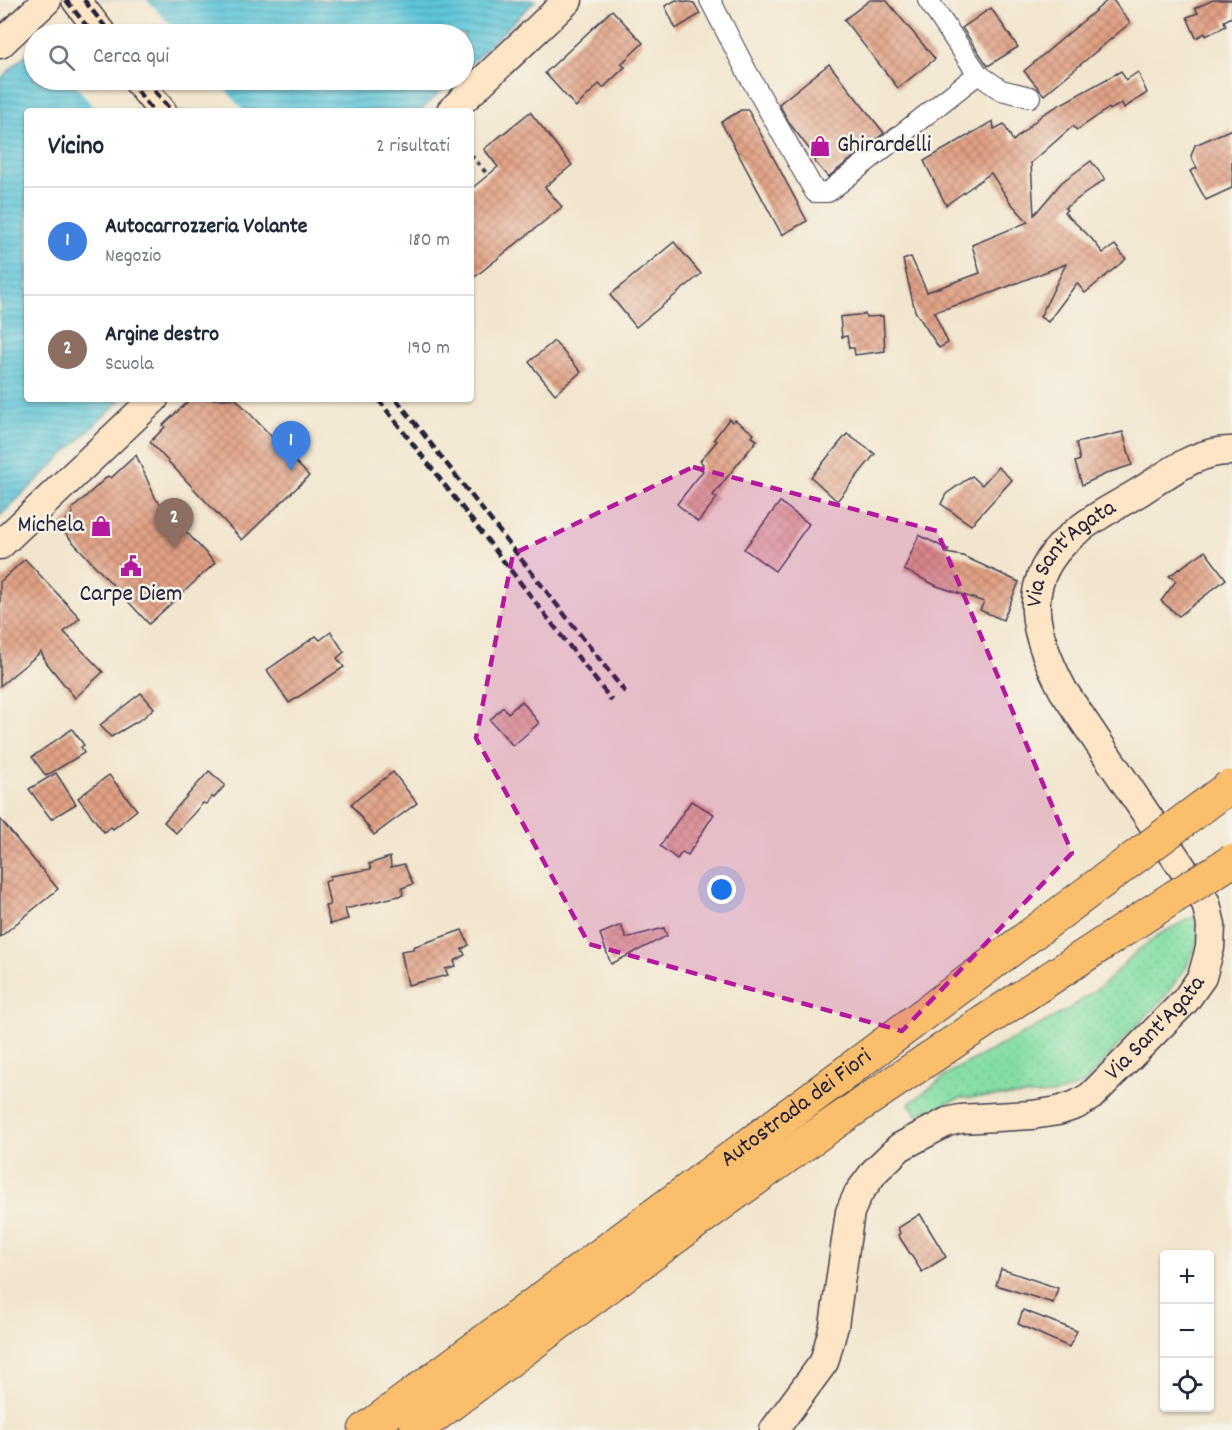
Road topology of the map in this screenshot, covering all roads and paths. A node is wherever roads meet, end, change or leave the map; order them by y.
1 (47, 0) edge
2 (76, 0) edge
3 (568, 0) edge
4 (710, 0) edge
5 (928, 0) edge
6 (94, 24) edge
7 (8, 36) edge
8 (978, 74) junction
9 (474, 89) edge
10 (145, 90) edge
11 (473, 90) edge
12 (1030, 97) dead end
13 (160, 108) edge
14 (454, 108) edge
15 (474, 159) edge
16 (488, 175) dead end
17 (151, 402) edge
18 (1232, 451) edge
19 (0, 545) edge
20 (1229, 787) dead end
21 (1232, 861) edge
22 (365, 1430) edge
23 (416, 1430) edge
24 (774, 1430) edge

1 - 7 street
2 - 6 street
3 - 9 street
4 - 8 street
5 - 8 street
8 - 12 street
10 - 13 street
11 - 14 street
15 - 16 path
17 - 19 street
18 - 24 street, Via Sant'Agata
20 - 22 highway, Autostrada dei Fiori, bridge
21 - 23 highway, Autostrada dei Fiori, bridge

